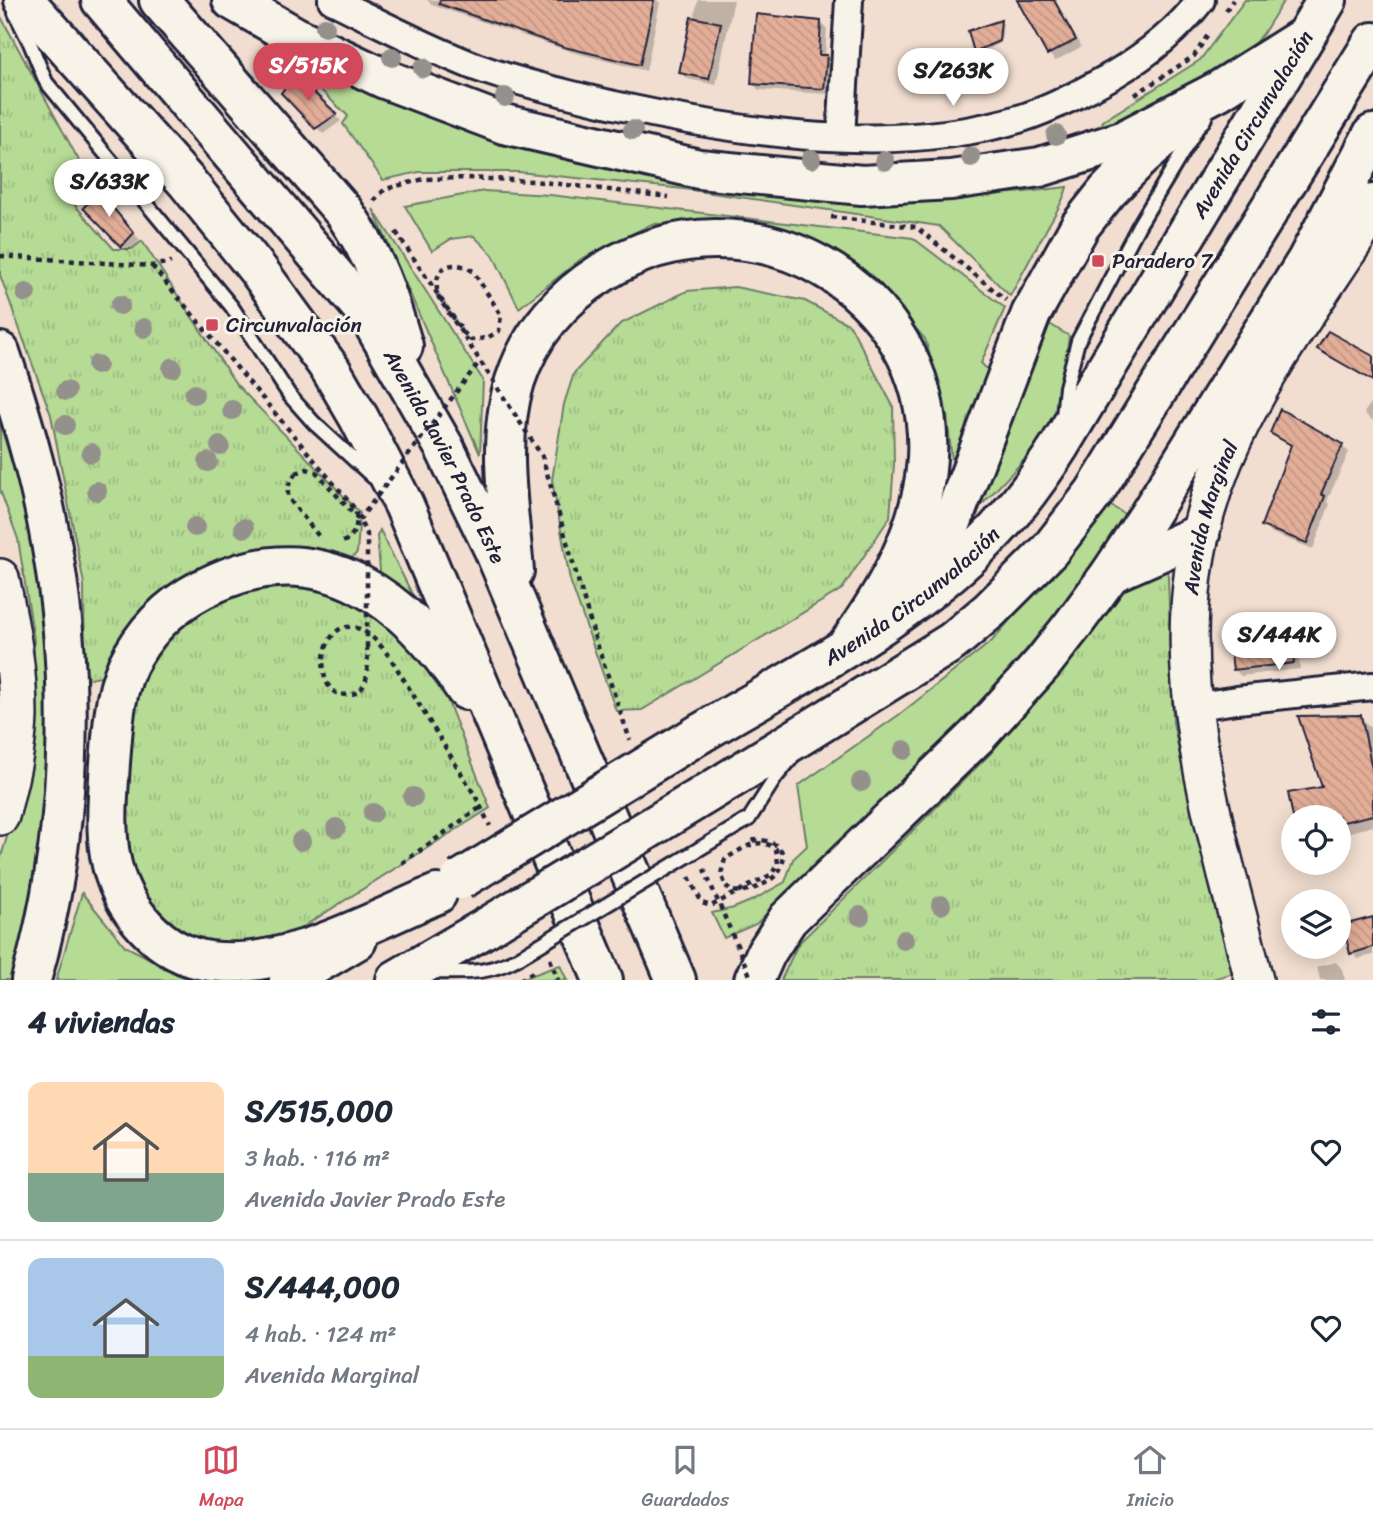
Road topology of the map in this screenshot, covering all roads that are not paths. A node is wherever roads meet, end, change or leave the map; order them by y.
1 (8, 0) edge
2 (24, 0) edge
3 (102, 0) edge
4 (159, 0) edge
5 (232, 0) edge
6 (332, 0) edge
7 (849, 0) edge
8 (1201, 0) edge
9 (1326, 0) edge
10 (1304, 19) edge
11 (1373, 42) edge
12 (1218, 91) junction
13 (1373, 134) edge
14 (841, 137) junction
15 (1373, 204) edge
16 (1373, 212) edge
17 (1307, 260) junction
18 (0, 352) edge
19 (418, 398) junction
20 (1060, 445) junction
21 (404, 505) junction
22 (1200, 534) junction
23 (1111, 573) junction
24 (0, 578) edge
25 (517, 604) junction
26 (902, 609) junction
27 (847, 646) junction
28 (7, 649) edge
29 (1373, 686) edge
30 (1191, 707) junction
31 (824, 722) junction
32 (510, 756) junction
33 (0, 816) edge
34 (449, 887) junction
35 (403, 977) edge
36 (32, 980) edge
37 (289, 980) edge
38 (603, 980) edge
39 (676, 980) edge
40 (753, 980) edge
41 (1254, 980) edge

1 - 21 lane
2 - 21 main road
3 - 19 main road, Avenida Javier Prado Este
4 - 19 main road
5 - 12 main road
6 - 14 street
7 - 14 street
8 - 14 street
9 - 10 main road, Avenida Circunvalación
10 - 12 main road
10 - 20 main road, Avenida Circunvalación
11 - 31 main road
12 - 20 lane
12 - 26 main road
13 - 17 main road
15 - 17 main road
16 - 22 main road, Avenida Marginal
17 - 23 main road
18 - 36 main road
19 - 25 main road, Avenida Javier Prado Este
20 - 26 main road, Avenida Circunvalación
21 - 32 main road
22 - 23 main road
22 - 30 main road, Avenida Marginal
23 - 40 main road
24 - 28 main road
25 - 27 main road
25 - 39 main road, Avenida Javier Prado Este
26 - 27 main road, Avenida Circunvalación
27 - 34 main road, Avenida Circunvalación, bridge
28 - 33 main road
29 - 30 street
30 - 41 main road, Avenida Marginal
31 - 35 main road, bridge
31 - 35 lane, bridge
32 - 34 main road
32 - 38 main road
34 - 37 main road, Avenida Circunvalación

